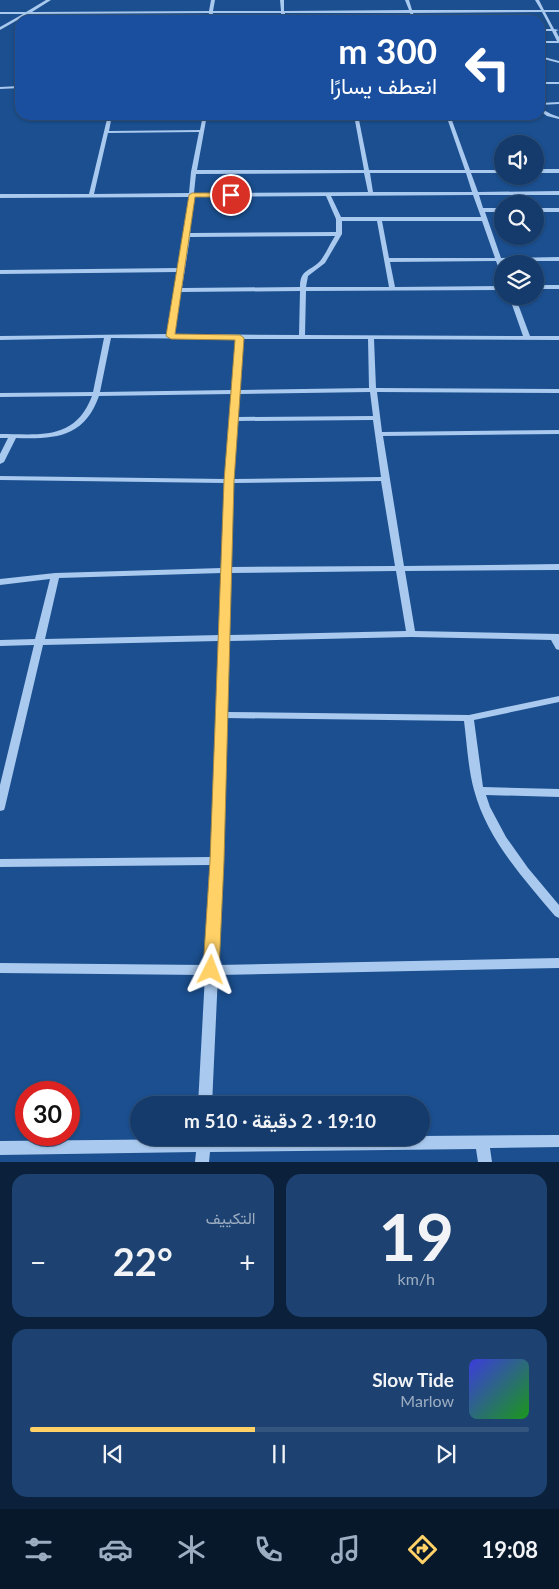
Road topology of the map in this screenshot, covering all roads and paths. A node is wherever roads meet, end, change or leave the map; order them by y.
1 (36, 0) edge
2 (49, 0) edge
3 (213, 0) edge
4 (282, 0) edge
5 (407, 0) edge
6 (537, 0) edge
7 (34, 9) junction
8 (543, 11) junction
9 (559, 11) edge
10 (28, 12) junction
11 (210, 12) junction
12 (282, 12) junction
13 (411, 12) junction
14 (0, 13) edge
15 (23, 15) edge
16 (282, 15) edge
17 (412, 15) edge
18 (15, 20) edge
19 (0, 29) edge
20 (545, 30) edge
21 (553, 30) junction
22 (559, 30) edge
23 (559, 41) edge
24 (545, 42) edge
25 (545, 58) edge
26 (559, 62) edge
27 (559, 82) edge
28 (545, 83) edge
29 (15, 87) edge
30 (0, 88) edge
31 (545, 104) edge
32 (559, 104) edge
33 (545, 112) edge
34 (559, 118) edge
35 (109, 120) edge
36 (204, 120) edge
37 (357, 120) edge
38 (450, 120) edge
39 (202, 131) junction
40 (106, 132) junction
41 (559, 170) edge
42 (367, 171) junction
43 (468, 171) junction
44 (494, 171) edge
45 (544, 171) edge
46 (194, 172) junction
47 (559, 193) edge
48 (328, 194) junction
49 (371, 194) junction
50 (476, 194) junction
51 (91, 195) junction
52 (192, 195) junction
53 (0, 196) edge
54 (482, 210) junction
55 (494, 210) edge
56 (544, 210) edge
57 (559, 210) edge
58 (339, 219) junction
59 (379, 219) junction
60 (484, 219) junction
61 (339, 234) junction
62 (187, 235) junction
63 (497, 255) edge
64 (544, 259) edge
65 (559, 259) edge
66 (388, 260) junction
67 (494, 260) edge
68 (182, 270) junction
69 (0, 272) edge
70 (544, 287) edge
71 (559, 287) edge
72 (392, 288) junction
73 (494, 288) edge
74 (302, 289) junction
75 (177, 290) junction
76 (515, 305) edge
77 (108, 336) junction
78 (171, 336) junction
79 (302, 337) junction
80 (371, 337) junction
81 (527, 337) junction
82 (0, 338) edge
83 (240, 338) junction
84 (559, 338) edge
85 (372, 390) junction
86 (236, 391) junction
87 (559, 391) edge
88 (96, 393) junction
89 (0, 395) edge
90 (376, 418) junction
91 (234, 419) junction
92 (559, 432) edge
93 (379, 434) junction
94 (0, 436) edge
95 (13, 436) junction
96 (0, 462) edge
97 (0, 478) edge
98 (384, 479) junction
99 (229, 481) junction
100 (559, 567) edge
101 (401, 568) junction
102 (228, 570) junction
103 (55, 576) junction
104 (0, 582) edge
105 (411, 634) junction
106 (225, 637) junction
107 (557, 637) edge
108 (40, 642) junction
109 (0, 643) edge
110 (559, 647) edge
111 (559, 699) edge
112 (221, 715) junction
113 (469, 718) junction
114 (479, 791) junction
115 (559, 793) edge
116 (1, 801) edge
117 (217, 861) junction
118 (0, 863) edge
119 (559, 913) edge
120 (559, 963) edge
121 (0, 968) edge
122 (211, 970) junction
123 (205, 1096) edge
124 (559, 1141) edge
125 (430, 1142) edge
126 (482, 1142) junction
127 (130, 1144) edge
128 (204, 1146) edge
129 (0, 1148) edge
130 (202, 1162) edge
131 (485, 1162) edge

1 - 7 street
2 - 7 street
3 - 11 street
4 - 12 street
5 - 13 street
6 - 8 street
7 - 10 street
8 - 9 street
8 - 13 street
8 - 21 street
10 - 11 street
10 - 14 street
10 - 15 street
11 - 12 street
12 - 13 street
12 - 16 street
13 - 17 street
18 - 19 street
20 - 21 street
21 - 22 street
21 - 23 street
23 - 24 street
25 - 26 street
27 - 28 street
29 - 30 street
31 - 32 street
33 - 34 street
35 - 40 street
36 - 39 street
37 - 42 street
38 - 43 street
39 - 40 street
39 - 46 street
40 - 51 street
41 - 45 street
42 - 43 street
42 - 46 street
42 - 49 street
43 - 44 street
43 - 50 street
46 - 52 street
47 - 50 street
48 - 49 street
48 - 52 street
48 - 58 street
49 - 50 street
50 - 54 street
51 - 52 street
51 - 53 street
52 - 62 street
54 - 55 street
54 - 60 street
56 - 57 street
58 - 59 street
58 - 61 street
59 - 60 street
59 - 66 street
60 - 63 street
61 - 62 street
61 - 74 street
62 - 68 street
64 - 65 street
66 - 67 street
66 - 72 street
68 - 69 street
68 - 75 street
70 - 71 street
72 - 73 street
72 - 74 street
74 - 75 street
74 - 79 street
75 - 78 street
76 - 81 street
77 - 78 street
77 - 82 street
77 - 88 street
78 - 83 street
79 - 80 street
79 - 83 street
80 - 81 street
80 - 85 street
81 - 84 street
83 - 86 street
85 - 86 street
85 - 87 street
85 - 90 street
86 - 88 street
86 - 91 street
88 - 89 street
88 - 95 street
90 - 91 street
90 - 93 street
91 - 99 street
92 - 93 street
93 - 98 street
94 - 95 street
95 - 96 street
97 - 99 street
98 - 99 street
98 - 101 street
99 - 102 street
100 - 101 street
101 - 102 street
101 - 105 street
102 - 103 street
102 - 106 street
103 - 104 street
103 - 108 street
105 - 106 street
105 - 107 street
106 - 108 street
106 - 112 street
107 - 110 street
108 - 109 street
108 - 116 street
111 - 113 street
112 - 113 street
112 - 117 street
113 - 114 street
114 - 115 street
114 - 119 street
117 - 118 street
117 - 122 street
120 - 122 street
121 - 122 street
122 - 123 street
124 - 126 street
125 - 126 street
126 - 131 street
127 - 129 street
128 - 130 street

